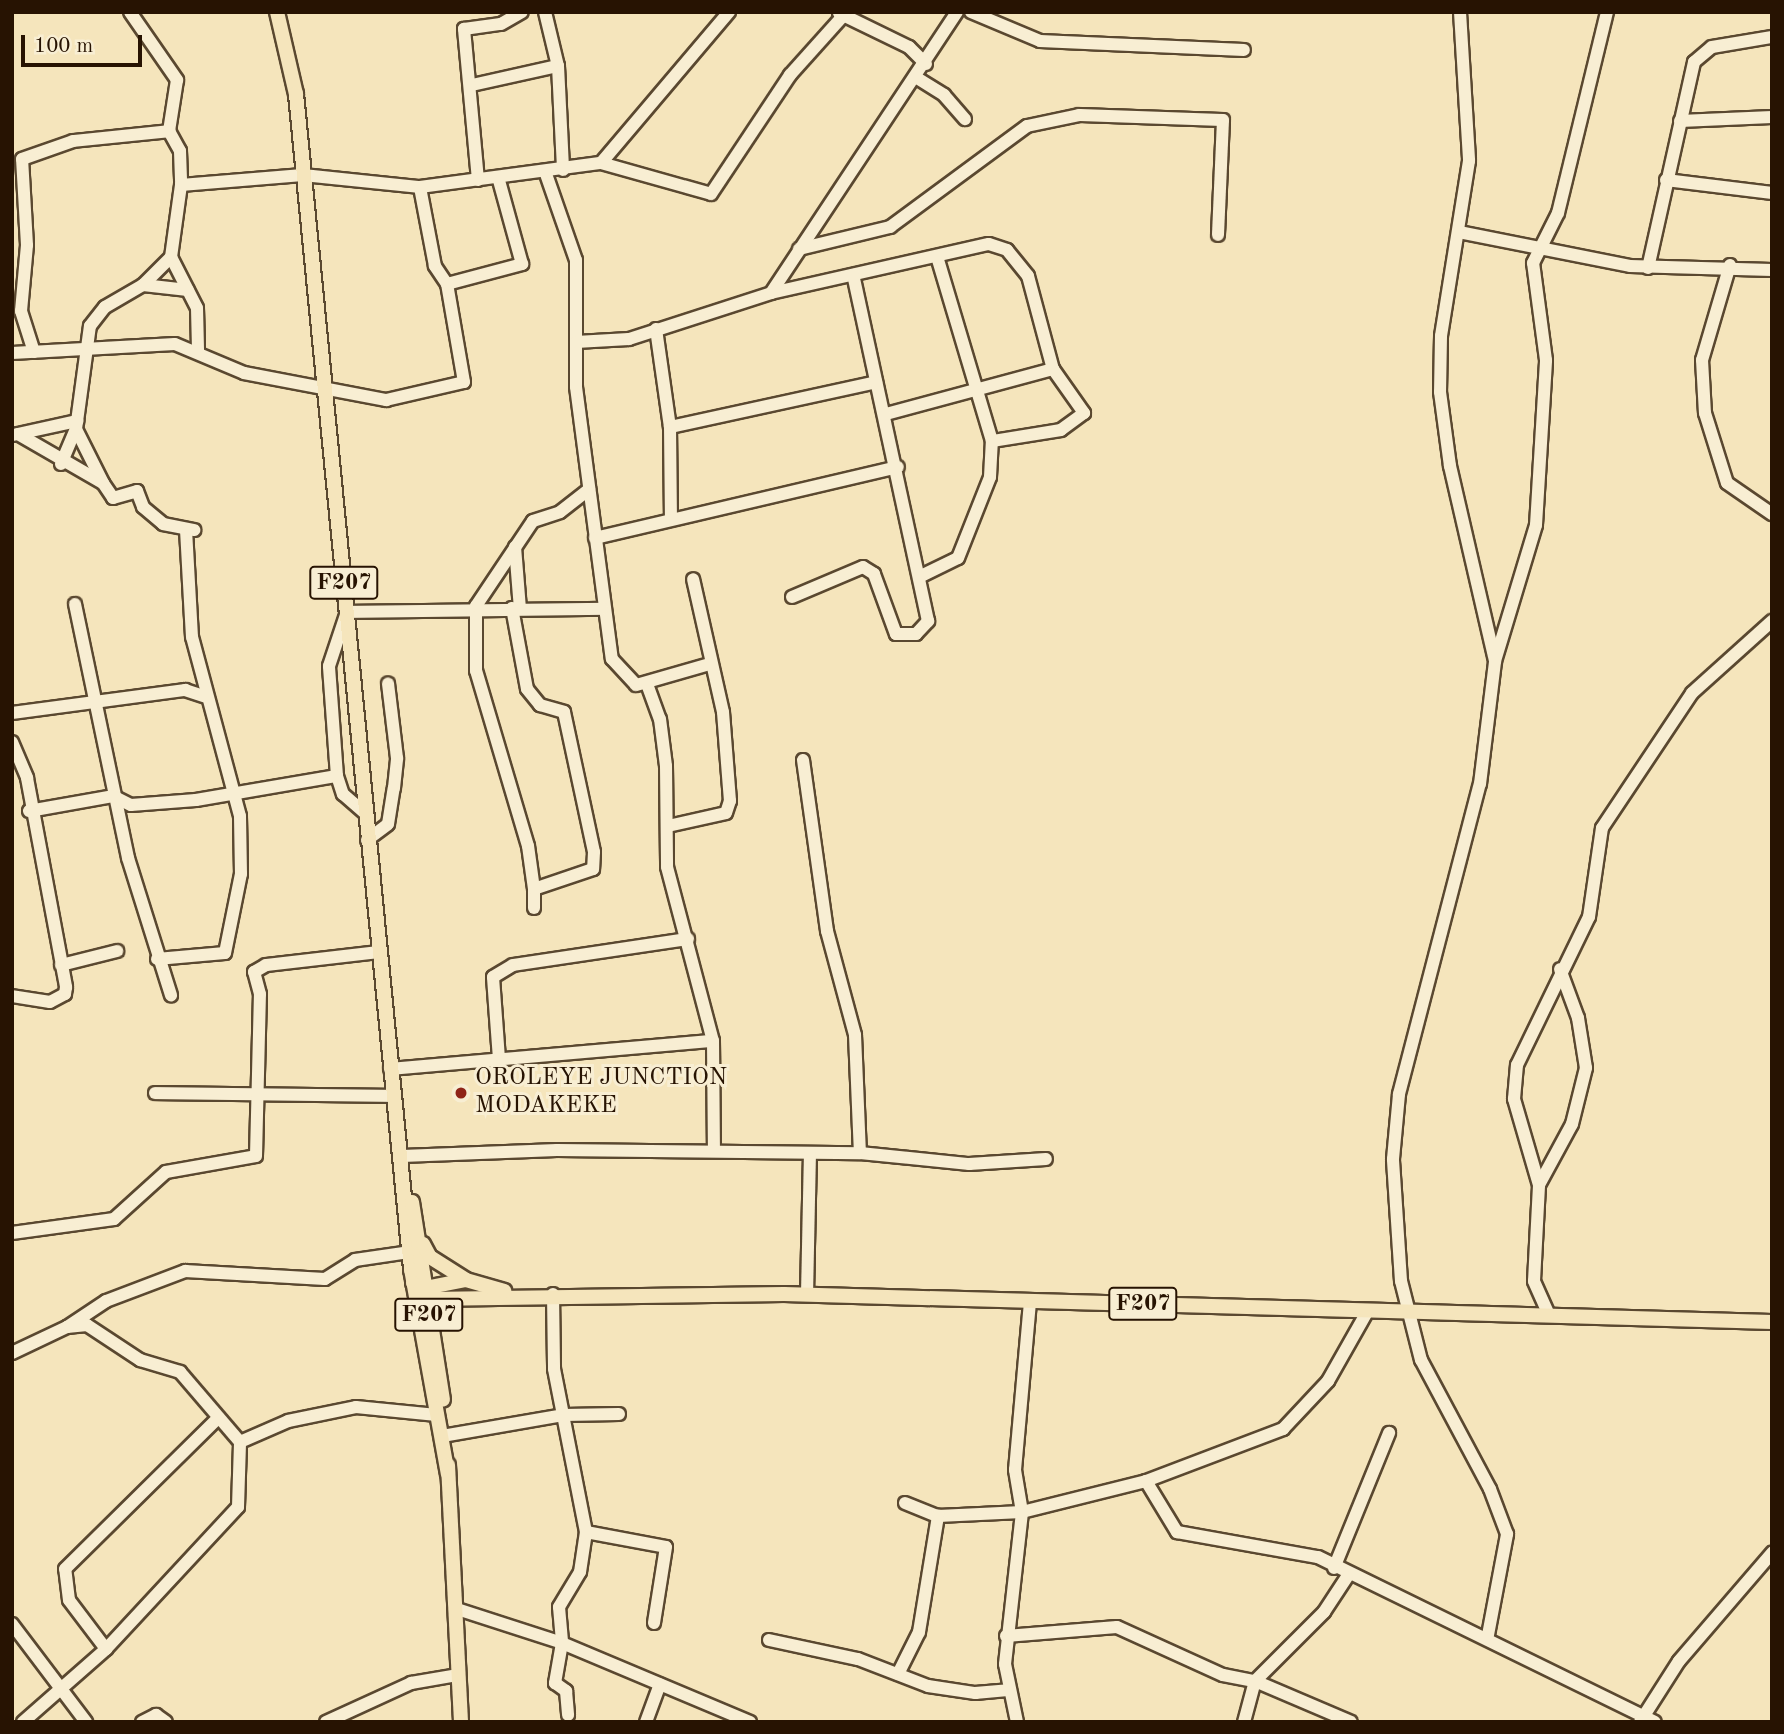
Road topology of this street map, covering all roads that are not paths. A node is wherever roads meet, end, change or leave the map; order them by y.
1 (130, 12) edge
2 (277, 12) edge
3 (522, 12) edge
4 (545, 12) edge
5 (729, 12) edge
6 (957, 12) edge
7 (971, 12) edge
8 (1460, 12) edge
9 (1607, 12) edge
10 (841, 14) edge
11 (1772, 37) edge
12 (1244, 50) dead end
13 (926, 64) junction
14 (558, 66) junction
15 (916, 78) junction
16 (472, 85) junction
17 (1772, 117) edge
18 (965, 119) dead end
19 (1680, 121) junction
20 (169, 131) junction
21 (601, 163) junction
22 (563, 170) junction
23 (546, 174) junction
24 (303, 175) junction
25 (498, 177) junction
26 (478, 180) junction
27 (1666, 180) junction
28 (181, 185) junction
29 (420, 187) junction
30 (1772, 193) edge
31 (1459, 232) junction
32 (1217, 235) dead end
33 (1542, 247) junction
34 (799, 249) junction
35 (171, 257) junction
36 (937, 257) junction
37 (1730, 265) junction
38 (1648, 268) junction
39 (1772, 270) edge
40 (853, 275) junction
41 (447, 284) junction
42 (143, 285) junction
43 (188, 290) junction
44 (771, 293) junction
45 (656, 330) junction
46 (576, 342) junction
47 (89, 346) junction
48 (198, 350) junction
49 (34, 352) junction
50 (12, 353) edge
51 (1054, 369) junction
52 (876, 382) junction
53 (325, 387) junction
54 (974, 387) junction
55 (886, 414) junction
56 (76, 425) junction
57 (670, 427) junction
58 (15, 434) edge
59 (992, 441) junction
60 (61, 464) junction
61 (898, 467) junction
62 (103, 483) junction
63 (589, 489) junction
64 (1772, 513) edge
65 (671, 518) junction
66 (595, 538) junction
67 (515, 546) junction
68 (919, 577) junction
69 (693, 579) dead end
70 (792, 597) dead end
71 (75, 604) dead end
72 (476, 606) junction
73 (516, 609) junction
74 (602, 609) junction
75 (347, 612) junction
76 (1772, 621) edge
77 (1495, 661) junction
78 (709, 664) junction
79 (388, 684) dead end
80 (647, 684) junction
81 (204, 696) junction
82 (99, 699) junction
83 (12, 713) edge
84 (12, 742) edge
85 (803, 760) dead end
86 (337, 776) junction
87 (234, 794) junction
88 (113, 796) junction
89 (29, 811) junction
90 (367, 815) junction
91 (668, 826) junction
92 (367, 840) junction
93 (534, 889) junction
94 (534, 908) dead end
95 (688, 939) junction
96 (117, 951) dead end
97 (379, 952) junction
98 (157, 959) junction
99 (61, 965) junction
100 (1560, 970) junction
101 (12, 996) edge
102 (171, 996) dead end
103 (713, 1041) junction
104 (499, 1059) junction
105 (390, 1069) junction
106 (155, 1093) dead end
107 (260, 1094) junction
108 (394, 1096) junction
109 (713, 1152) junction
110 (810, 1153) junction
111 (860, 1153) junction
112 (402, 1156) junction
113 (1046, 1159) dead end
114 (1539, 1185) junction
115 (12, 1233) edge
116 (418, 1234) junction
117 (410, 1252) junction
118 (466, 1279) junction
119 (420, 1291) junction
120 (515, 1294) junction
121 (553, 1294) junction
122 (807, 1295) junction
123 (451, 1298) junction
124 (1030, 1301) junction
125 (1367, 1312) junction
126 (1410, 1314) junction
127 (1549, 1315) junction
128 (1772, 1322) edge
129 (67, 1327) junction
130 (433, 1348) junction
131 (12, 1353) edge
132 (619, 1414) dead end
133 (437, 1415) junction
134 (564, 1415) junction
135 (218, 1418) junction
136 (1389, 1433) dead end
137 (448, 1435) junction
138 (240, 1442) junction
139 (448, 1474) junction
140 (1146, 1481) junction
141 (905, 1503) dead end
142 (1022, 1512) junction
143 (938, 1516) junction
144 (586, 1532) junction
145 (1772, 1553) edge
146 (1334, 1568) junction
147 (1348, 1577) junction
148 (457, 1609) junction
149 (654, 1623) dead end
150 (12, 1624) edge
151 (1488, 1635) junction
152 (1006, 1636) junction
153 (769, 1640) dead end
154 (562, 1643) junction
155 (106, 1649) junction
156 (898, 1674) junction
157 (458, 1675) junction
158 (1255, 1681) junction
159 (660, 1684) junction
160 (63, 1685) junction
161 (1008, 1690) junction
162 (568, 1715) dead end
163 (1646, 1719) edge
164 (23, 1722) edge
165 (86, 1722) edge
166 (142, 1722) edge
167 (166, 1722) edge
168 (326, 1722) edge
169 (461, 1722) edge
170 (646, 1722) edge
171 (750, 1722) edge
172 (1017, 1722) edge
173 (1244, 1722) edge
174 (1351, 1722) edge

1 - 20 street
2 - 24 main road, F207
3 - 16 street
4 - 14 street
5 - 21 street
6 - 13 street
7 - 12 street
8 - 31 street
9 - 33 street
10 - 13 street
10 - 21 street
11 - 19 street
13 - 15 street
14 - 16 street
14 - 22 street
15 - 18 street
15 - 34 street
16 - 26 street
17 - 19 street
19 - 27 street
20 - 28 street
20 - 49 street
21 - 22 street
22 - 23 street
23 - 25 street
23 - 46 street
24 - 28 street
24 - 29 street
24 - 53 main road, F207
25 - 26 street
25 - 41 street
26 - 29 street
27 - 30 street
27 - 38 street
28 - 35 street
29 - 41 street
31 - 33 street
31 - 77 street
32 - 34 street
33 - 38 street
33 - 77 street
34 - 44 street
35 - 42 street
35 - 43 street
36 - 40 street
36 - 51 street
36 - 54 street
37 - 38 street
37 - 39 street
37 - 64 street
40 - 44 street
40 - 52 street
41 - 53 street
42 - 43 street
42 - 47 street
43 - 48 street
44 - 45 street
45 - 46 street
45 - 57 street
46 - 63 street
47 - 48 street
47 - 49 street
47 - 56 street
48 - 53 street
49 - 50 street
51 - 54 street
51 - 59 street
52 - 55 street
52 - 57 street
53 - 75 main road, F207
54 - 55 street
54 - 59 street
55 - 61 street
56 - 58 street
56 - 60 street
56 - 62 street
57 - 65 street
58 - 60 street
59 - 68 street
60 - 62 street
61 - 65 street
61 - 68 street
62 - 81 street
63 - 66 street
63 - 67 street
65 - 66 street
66 - 74 street
67 - 72 street
67 - 73 street
68 - 70 street
69 - 78 street
71 - 82 street
72 - 73 street
72 - 75 street
72 - 93 street
73 - 74 street
73 - 93 street
74 - 80 street
75 - 86 street
75 - 90 main road, F207
76 - 100 street
77 - 126 street
78 - 80 street
78 - 91 street
79 - 92 street
80 - 91 street
81 - 82 street
81 - 87 street
82 - 83 street
82 - 88 street
84 - 89 street
85 - 111 street
86 - 87 street
86 - 90 street
87 - 88 street
87 - 98 street
88 - 89 street
88 - 98 street
89 - 99 street
90 - 92 main road, F207
91 - 95 street
92 - 97 main road, F207
93 - 94 street
95 - 103 street
95 - 104 street
96 - 99 street
97 - 105 main road, F207
97 - 107 street
98 - 102 street
99 - 101 street
100 - 114 street
100 - 114 street
103 - 104 street
103 - 109 street
104 - 105 street
105 - 108 main road, F207
106 - 107 street
107 - 108 street
107 - 115 street
108 - 112 main road, F207
109 - 110 street
109 - 112 street
110 - 111 street
110 - 122 street
111 - 113 street
112 - 116 main road, F207
112 - 117 main road, F207
114 - 127 street
116 - 118 main road
116 - 119 main road, F207
117 - 119 main road, F207
117 - 129 street
118 - 119 main road, F207
118 - 120 main road, F207
119 - 123 main road, F207
119 - 130 main road, F207
119 - 133 main road, F207
120 - 121 main road, F207
120 - 123 main road, F207
121 - 122 main road, F207
121 - 134 street
122 - 124 main road, F207
123 - 130 main road
124 - 125 main road, F207
124 - 142 street
125 - 126 main road, F207
125 - 140 street
126 - 127 main road, F207
126 - 151 street
127 - 128 main road, F207
129 - 131 street
129 - 135 street
130 - 137 main road, F207
132 - 134 street
133 - 138 street
133 - 139 main road, F207
134 - 137 street
134 - 144 street
135 - 138 street
135 - 155 street
136 - 146 street
137 - 139 main road, F207
138 - 155 street
139 - 148 main road, F207
140 - 142 street
140 - 146 street
141 - 143 street
142 - 143 street
142 - 152 street
143 - 156 street
144 - 149 street
144 - 154 street
145 - 163 street
146 - 147 street
147 - 151 street
147 - 158 street
148 - 154 street
148 - 157 main road, F207
150 - 160 street
151 - 163 street
152 - 158 street
152 - 161 street
153 - 156 street
154 - 159 street
154 - 162 street
155 - 160 street
156 - 161 street
157 - 168 street
157 - 169 main road, F207
158 - 173 street
158 - 174 street
159 - 170 street
159 - 171 street
160 - 164 street
160 - 165 street
161 - 172 street
166 - 167 street

